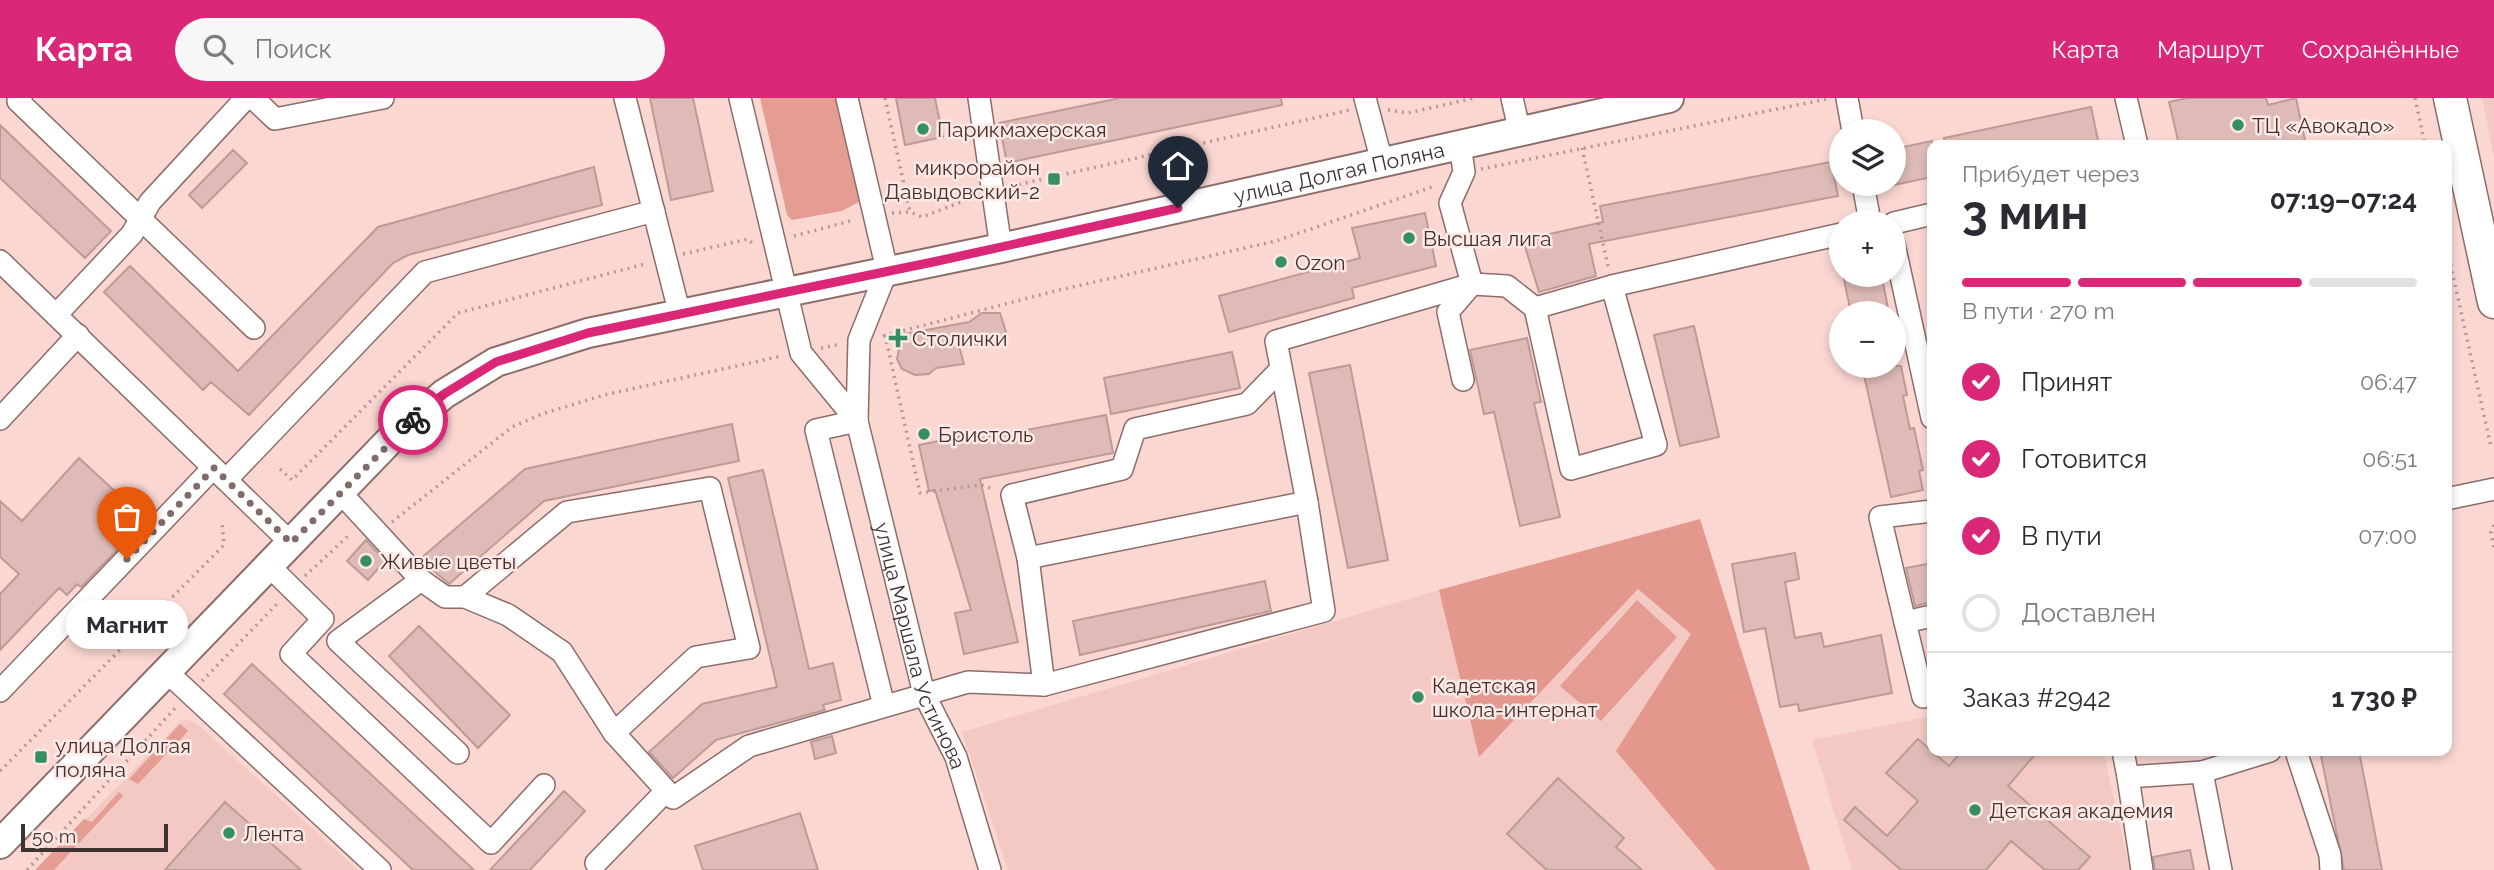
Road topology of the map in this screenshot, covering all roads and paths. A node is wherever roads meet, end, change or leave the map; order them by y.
1 (21, 98) edge
2 (246, 98) edge
3 (253, 98) edge
4 (383, 98) edge
5 (625, 98) edge
6 (740, 98) edge
7 (847, 98) edge
8 (885, 98) edge
9 (979, 98) edge
10 (1474, 98) edge
11 (1512, 98) edge
12 (1669, 98) edge
13 (1830, 98) edge
14 (1847, 98) edge
15 (2126, 98) edge
16 (2414, 98) edge
17 (2450, 98) edge
18 (1366, 102) edge
19 (1851, 119) edge
20 (1520, 133) junction
21 (2136, 140) edge
22 (2424, 140) edge
23 (1582, 148) junction
24 (1462, 159) junction
25 (1382, 162) junction
26 (990, 191) junction
27 (654, 211) junction
28 (909, 212) junction
29 (873, 215) junction
30 (1927, 215) edge
31 (140, 219) junction
32 (1906, 220) edge
33 (1829, 237) edge
34 (775, 241) junction
35 (1001, 248) junction
36 (666, 258) junction
37 (0, 261) edge
38 (887, 270) junction
39 (2452, 271) edge
40 (1472, 284) junction
41 (1612, 286) junction
42 (1903, 287) edge
43 (787, 292) junction
44 (2494, 302) edge
45 (1535, 308) junction
46 (56, 315) junction
47 (680, 316) junction
48 (254, 328) dead end
49 (78, 335) junction
50 (885, 335) junction
51 (859, 340) junction
52 (801, 353) junction
53 (1281, 369) junction
54 (1462, 380) dead end
55 (1927, 395) edge
56 (0, 419) edge
57 (857, 421) junction
58 (2491, 447) dead end
59 (279, 469) dead end
60 (220, 474) junction
61 (2494, 489) edge
62 (340, 492) junction
63 (1012, 495) junction
64 (2452, 498) edge
65 (1307, 502) junction
66 (1927, 512) edge
67 (222, 522) dead end
68 (2494, 524) edge
69 (379, 533) junction
70 (291, 543) junction
71 (2494, 548) edge
72 (1028, 558) junction
73 (269, 566) junction
74 (421, 580) junction
75 (292, 589) junction
76 (466, 597) junction
77 (1927, 617) edge
78 (1905, 622) junction
79 (167, 672) junction
80 (1044, 685) junction
81 (0, 691) edge
82 (190, 693) junction
83 (925, 694) junction
84 (1923, 697) dead end
85 (884, 706) junction
86 (614, 733) junction
87 (458, 752) dead end
88 (2124, 756) edge
89 (2254, 756) edge
90 (2298, 756) edge
91 (0, 771) edge
92 (2202, 772) junction
93 (2128, 777) junction
94 (544, 785) dead end
95 (665, 792) junction
96 (0, 844) edge
97 (596, 868) edge
98 (27, 870) edge
99 (380, 870) edge
100 (990, 870) edge
101 (2142, 870) edge
102 (2221, 870) edge
103 (2331, 870) edge

1 - 31 street
2 - 31 street
3 - 4 street
5 - 27 street
6 - 34 street, улица Маршала Устинова
7 - 29 street
8 - 28 path
9 - 26 street
10 - 18 path
11 - 20 street
12 - 20 main road, улица Долгая Поляна
13 - 23 path
14 - 19 street
15 - 21 street
16 - 22 path
17 - 44 highway
18 - 25 street
18 - 26 path
20 - 24 main road, улица Долгая Поляна
23 - 24 path
23 - 41 path
24 - 25 main road, улица Долгая Поляна
24 - 40 street
24 - 50 path
25 - 35 main road, улица Долгая Поляна
26 - 28 path
26 - 35 street
27 - 36 street
27 - 60 street
28 - 29 path
29 - 34 path
29 - 38 street
30 - 32 street
31 - 46 street
31 - 48 street
33 - 41 street
34 - 36 path
34 - 43 street, улица Маршала Устинова
35 - 38 main road, улица Долгая Поляна
36 - 47 street
36 - 59 path
37 - 46 street
38 - 43 main road, улица Долгая Поляна
38 - 51 street, улица Маршала Устинова
39 - 58 path
40 - 45 street
40 - 53 street
40 - 54 street
41 - 45 street
41 - 45 street
42 - 55 street
43 - 47 main road, улица Долгая Поляна
43 - 52 street, улица Маршала Устинова
46 - 49 street
47 - 62 main road, улица Долгая Поляна
49 - 56 street
49 - 60 street
50 - 51 path
50 - 63 path
51 - 52 path
51 - 57 street, улица Маршала Устинова
52 - 57 street, улица Маршала Устинова
52 - 69 path
53 - 63 street
53 - 65 street
57 - 83 street, улица Маршала Устинова
57 - 85 street
60 - 70 street
60 - 81 street
61 - 64 street
62 - 69 street
62 - 70 main road, улица Долгая Поляна
63 - 72 street
65 - 72 street
65 - 80 street
66 - 78 street
67 - 91 path
68 - 71 path
69 - 74 street
69 - 75 path
70 - 73 main road, улица Долгая Поляна
72 - 80 street
73 - 75 street
73 - 79 main road, улица Долгая Поляна
74 - 76 street
74 - 87 street
75 - 82 path
75 - 94 street
76 - 86 street
76 - 86 street
77 - 78 street
78 - 84 street
79 - 82 street
79 - 96 main road, улица Долгая Поляна
80 - 83 street
82 - 98 path
82 - 99 street
83 - 85 street
83 - 100 street, улица Маршала Устинова
85 - 95 street
86 - 95 street
88 - 93 street
89 - 92 street
90 - 103 street
92 - 93 street
92 - 102 street
93 - 101 street
95 - 97 street

